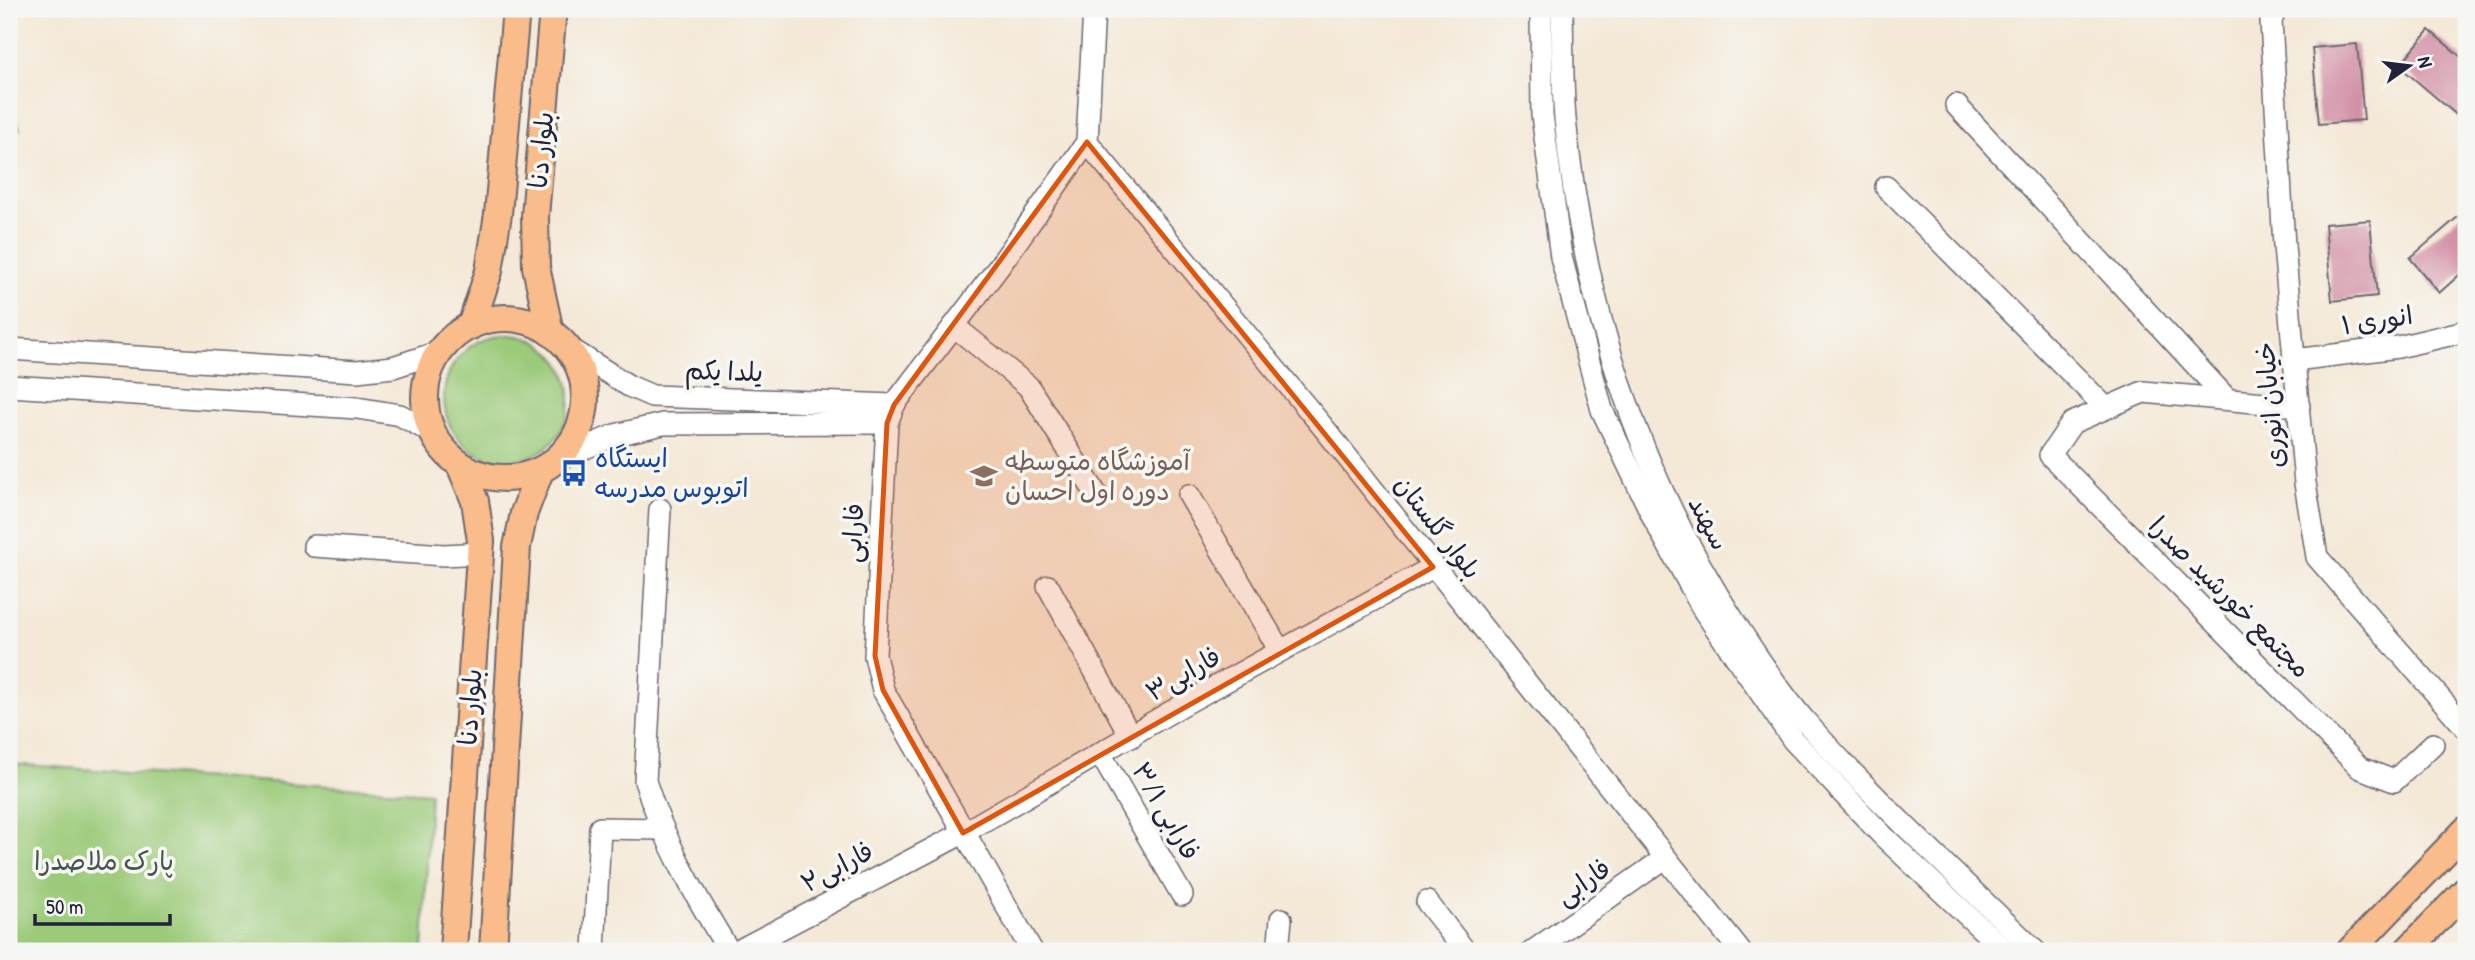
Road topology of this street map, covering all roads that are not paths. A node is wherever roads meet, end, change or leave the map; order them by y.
1 (516, 9) edge
2 (553, 9) edge
3 (1094, 9) edge
4 (1541, 9) edge
5 (1562, 9) edge
6 (2273, 15) edge
7 (1956, 105) dead end
8 (1087, 142) junction
9 (1886, 187) dead end
10 (471, 326) junction
11 (954, 326) junction
12 (2466, 331) edge
13 (558, 339) junction
14 (9, 349) edge
15 (439, 352) junction
16 (2295, 360) junction
17 (9, 386) edge
18 (2227, 399) junction
19 (2299, 406) junction
20 (2106, 408) junction
21 (890, 414) junction
22 (433, 433) junction
23 (460, 465) junction
24 (549, 465) junction
25 (1189, 495) dead end
26 (1098, 497) dead end
27 (660, 509) dead end
28 (314, 546) dead end
29 (480, 554) junction
30 (1433, 567) junction
31 (1048, 586) dead end
32 (1280, 651) junction
33 (2466, 729) edge
34 (1131, 737) junction
35 (2432, 744) dead end
36 (1101, 755) junction
37 (663, 829) junction
38 (2466, 830) edge
39 (963, 833) junction
40 (1665, 858) junction
41 (2466, 891) edge
42 (1182, 895) dead end
43 (1427, 902) dead end
44 (1281, 919) dead end
45 (1546, 948) edge
46 (453, 951) edge
47 (492, 951) edge
48 (594, 951) edge
49 (729, 951) edge
50 (738, 951) edge
51 (1032, 951) edge
52 (1278, 951) edge
53 (1465, 951) edge
54 (1740, 951) edge
55 (2004, 951) edge
56 (2035, 951) edge
57 (2350, 951) edge
58 (2407, 951) edge

1 - 10 main road, بلوار دنا
2 - 13 main road, بلوار دنا
3 - 8 street
4 - 55 street, سهند
5 - 56 street, سهند
6 - 16 street, خیابان انوری
7 - 18 street
8 - 11 street
8 - 30 street, بلوار گلستان
9 - 20 street
10 - 13 main road
10 - 15 main road
11 - 21 street
11 - 26 street
12 - 16 street, انوری ۱
13 - 21 street, یلدا یکم
13 - 24 main road
14 - 15 street
15 - 22 main road
16 - 19 street, خیابان انوری
17 - 22 street
18 - 19 street, مجتمع خورشید صدرا
18 - 20 street, مجتمع خورشید صدرا
19 - 33 street, خیابان انوری
20 - 35 street, مجتمع خورشید صدرا
21 - 24 street, یلدا یکم
21 - 39 street, فارابی
22 - 23 main road
23 - 24 main road
23 - 29 main road, بلوار دنا
24 - 47 main road, بلوار دنا
25 - 32 street
27 - 37 street
28 - 29 street
29 - 46 main road, بلوار دنا
30 - 32 street, فارابی۳
30 - 40 street, بلوار گلستان
31 - 34 street
32 - 34 street, فارابی۳
34 - 36 street, فارابی۳
36 - 39 street, فارابی۳
36 - 42 street, فارابی ۳/۱
37 - 48 street
37 - 49 street
38 - 57 main road
39 - 50 street, فارابی۲
39 - 51 street, فارابی
40 - 45 street, فارابی
40 - 54 street, بلوار گلستان
41 - 58 main road
43 - 53 street
44 - 52 street

